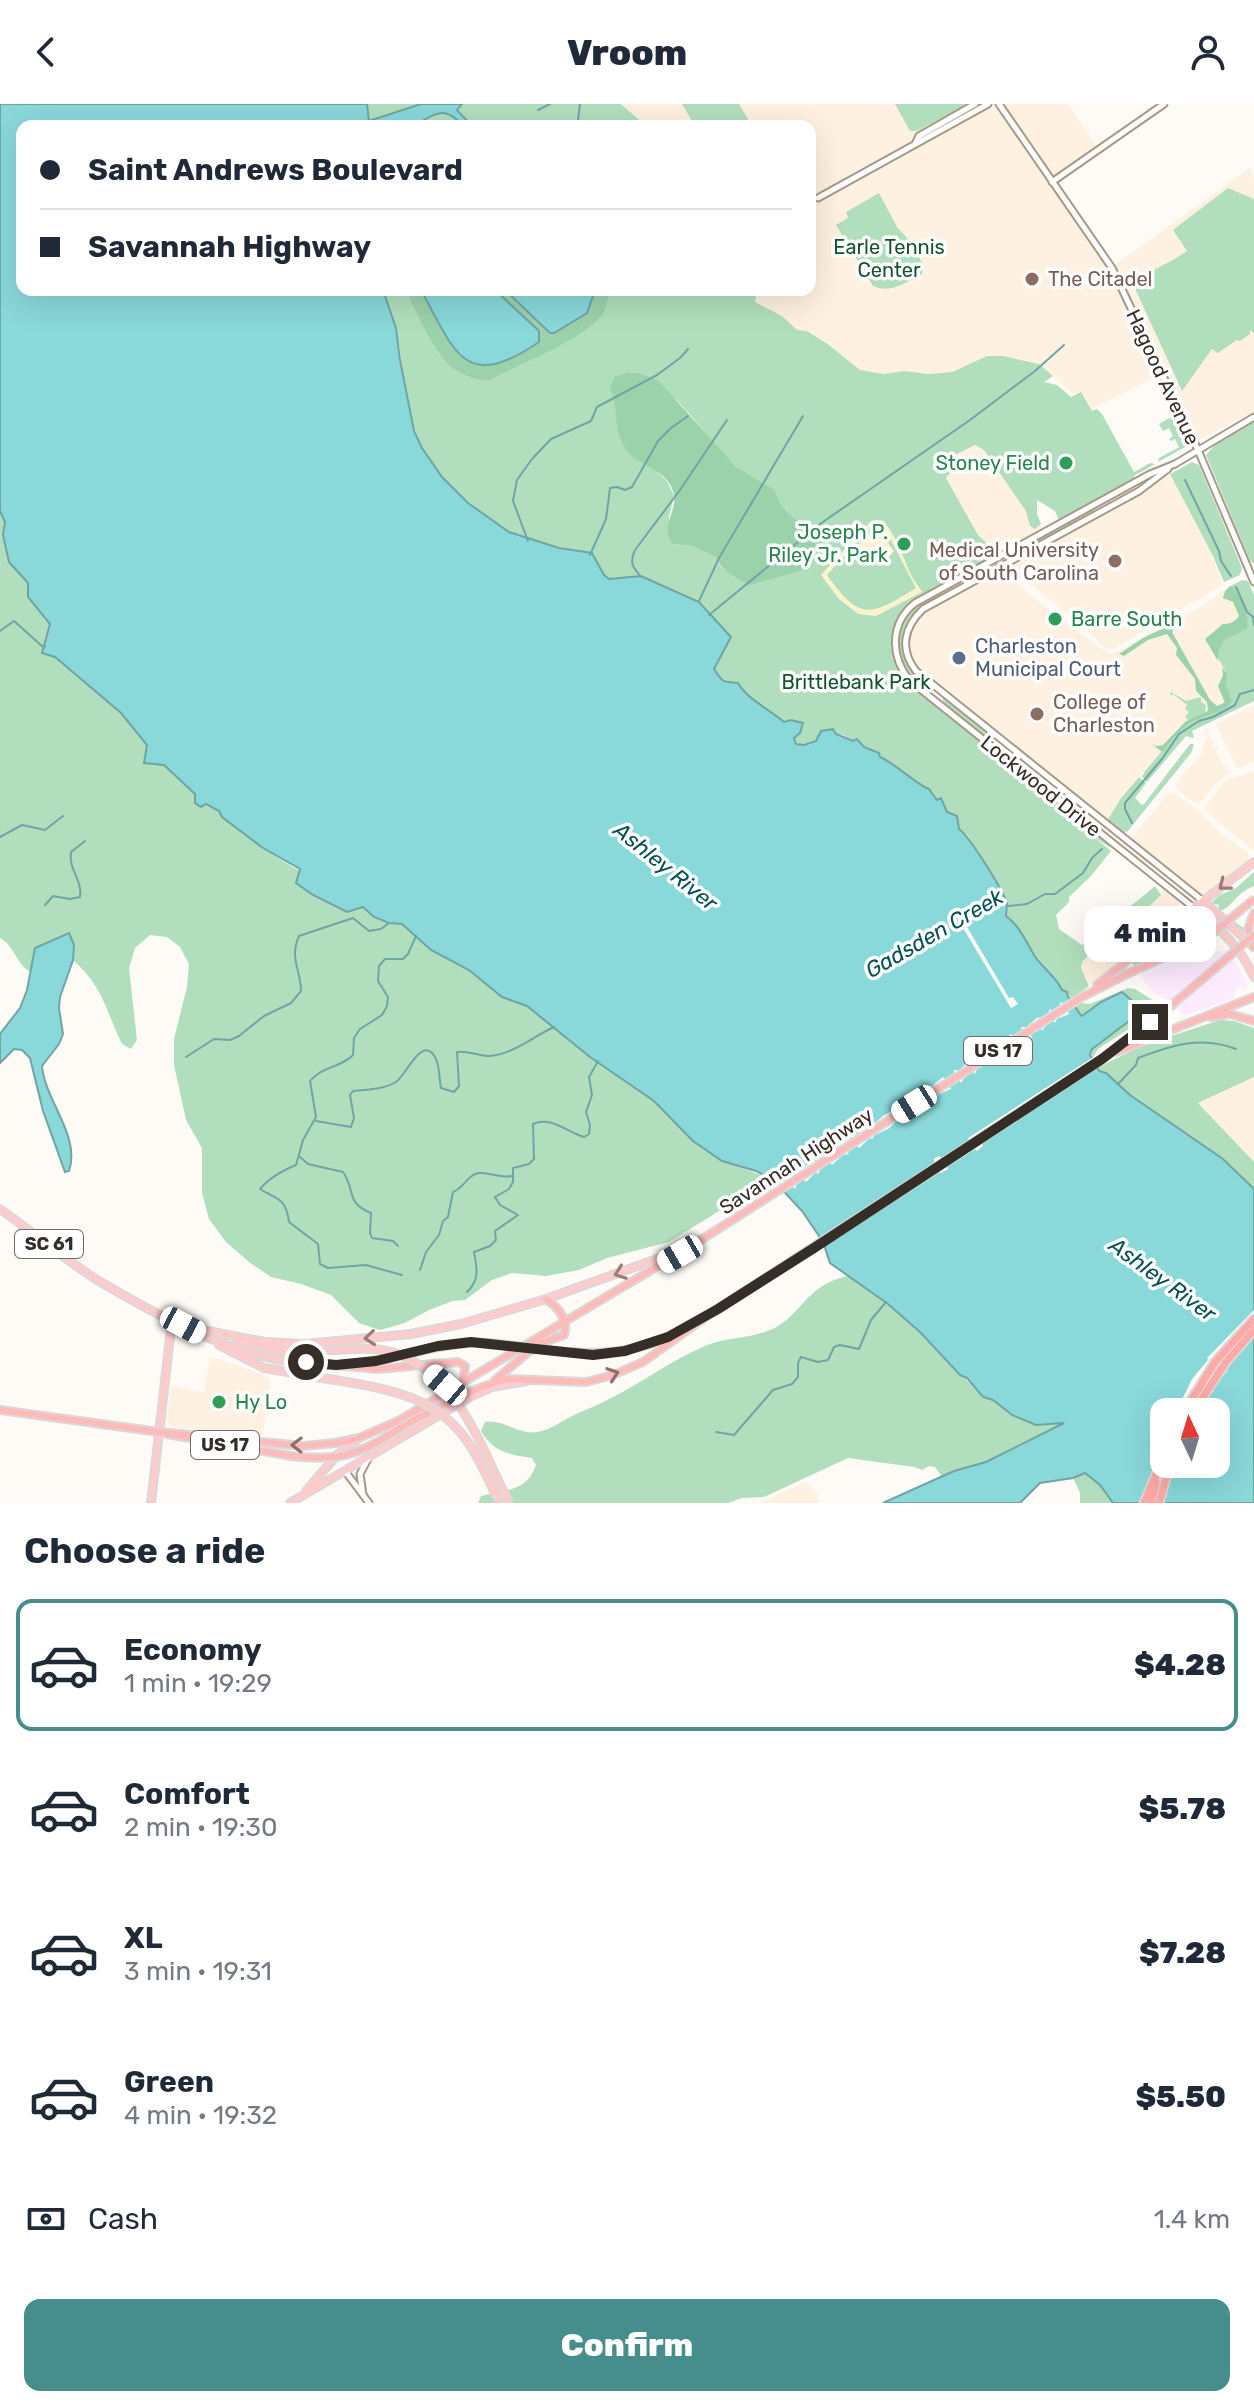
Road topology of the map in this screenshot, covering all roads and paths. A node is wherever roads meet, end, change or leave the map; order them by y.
1 (975, 104) edge
2 (988, 104) edge
3 (999, 104) edge
4 (1164, 104) edge
5 (915, 143) junction
6 (1052, 182) junction
7 (818, 198) dead end
8 (1254, 417) edge
9 (1198, 450) junction
10 (1175, 464) junction
11 (1098, 502) junction
12 (1103, 511) junction
13 (992, 561) junction
14 (1001, 566) junction
15 (1254, 582) edge
16 (943, 588) junction
17 (947, 596) junction
18 (941, 691) junction
19 (934, 700) junction
20 (999, 737) junction
21 (992, 746) junction
22 (1036, 768) junction
23 (1029, 776) junction
24 (1077, 800) junction
25 (1069, 809) junction
26 (1126, 840) junction
27 (1118, 848) junction
28 (1254, 862) edge
29 (1178, 882) junction
30 (1171, 890) junction
31 (1254, 899) edge
32 (1203, 901) junction
33 (1194, 908) junction
34 (1254, 913) edge
35 (1254, 935) edge
36 (1254, 947) edge
37 (1254, 977) edge
38 (1082, 997) junction
39 (1254, 997) edge
40 (1254, 1021) edge
41 (1192, 1023) junction
42 (1104, 1058) junction
43 (0, 1209) edge
44 (693, 1245) junction
45 (546, 1299) junction
46 (710, 1314) junction
47 (1254, 1319) edge
48 (172, 1320) junction
49 (564, 1321) junction
50 (183, 1325) junction
51 (1254, 1330) edge
52 (219, 1334) junction
53 (209, 1339) junction
54 (552, 1351) joint
55 (336, 1365) junction
56 (537, 1379) junction
57 (464, 1380) junction
58 (488, 1384) junction
59 (1193, 1398) edge
60 (1202, 1398) edge
61 (0, 1410) edge
62 (159, 1432) junction
63 (359, 1438) junction
64 (342, 1450) junction
65 (373, 1454) junction
66 (345, 1471) junction
67 (1155, 1478) edge
68 (1158, 1478) edge
69 (1166, 1478) edge
70 (363, 1495) junction
71 (301, 1496) junction
72 (151, 1503) edge
73 (290, 1503) edge
74 (369, 1503) edge
75 (500, 1503) edge
76 (509, 1503) edge
77 (1144, 1503) edge
78 (1151, 1503) edge
79 (1159, 1503) edge

1 - 5 main road
2 - 5 main road
3 - 6 main road, Hagood Avenue
4 - 6 main road
5 - 7 main road
6 - 9 main road, Hagood Avenue
8 - 9 main road
9 - 10 main road
9 - 15 main road, Hagood Avenue
10 - 11 main road, Lockwood Drive
10 - 12 main road, Lockwood Drive
11 - 12 main road
11 - 13 main road, Lockwood Drive
12 - 14 main road, Lockwood Drive
13 - 14 main road
13 - 16 main road, Lockwood Drive
14 - 17 main road, Lockwood Drive
16 - 17 main road
16 - 19 main road, Lockwood Drive
17 - 18 main road, Lockwood Drive
18 - 19 main road
18 - 20 main road, Lockwood Drive
19 - 21 main road, Lockwood Drive
20 - 21 main road
20 - 22 main road, Lockwood Drive
21 - 23 main road, Lockwood Drive
22 - 23 main road
22 - 24 main road, Lockwood Drive
23 - 25 main road, Lockwood Drive
24 - 25 main road
24 - 26 main road, Lockwood Drive
25 - 27 main road, Lockwood Drive
26 - 27 main road
26 - 29 main road, Lockwood Drive
27 - 30 main road, Lockwood Drive
28 -> 32 main road
29 - 30 main road
29 - 32 main road, Lockwood Drive
30 - 33 main road, Lockwood Drive
31 - 38 highway, Savannah Highway / US 17, bridge
32 - 33 main road
32 - 36 main road, Lockwood Drive
33 - 37 main road, Lockwood Drive
33 - 38 highway
34 - 36 highway
35 - 42 highway, Savannah Highway / US 17, bridge
38 - 44 highway, Savannah Highway / US 17
39 - 41 highway
40 - 41 highway
41 - 42 highway
42 - 46 highway, Savannah Highway / US 17
43 - 48 main road, SC 61
44 -> 45 main road
44 - 49 highway, Savannah Highway / US 17
45 - 49 highway
45 -> 52 main road
46 - 54 highway
56 -> 46 highway, Savannah Highway / US 17
47 - 59 highway
48 - 50 main road, SC 61
48 - 62 main road
49 - 57 highway, Savannah Highway / US 17
49 - 58 highway
50 - 52 main road, SC 61
50 - 53 main road, SC 61
51 - 60 highway
52 - 76 main road, SC 61, bridge
53 - 55 main road
53 - 75 main road, SC 61, bridge
54 - 55 main road, bridge
55 - 57 highway
56 - 58 highway, Savannah Highway / US 17
56 - 65 main road
57 - 63 highway, Savannah Highway / US 17
58 - 62 highway, Savannah Highway / US 17, bridge
61 - 62 highway, Savannah Highway / US 17
63 -> 62 highway, Savannah Highway / US 17
62 - 72 main road
63 - 64 main road
64 - 66 main road
64 - 71 main road
65 - 66 main road
65 - 70 main road
66 - 70 main road
66 - 71 main road
67 - 77 highway
68 - 78 highway
69 - 79 highway
70 - 74 main road
71 - 73 main road

